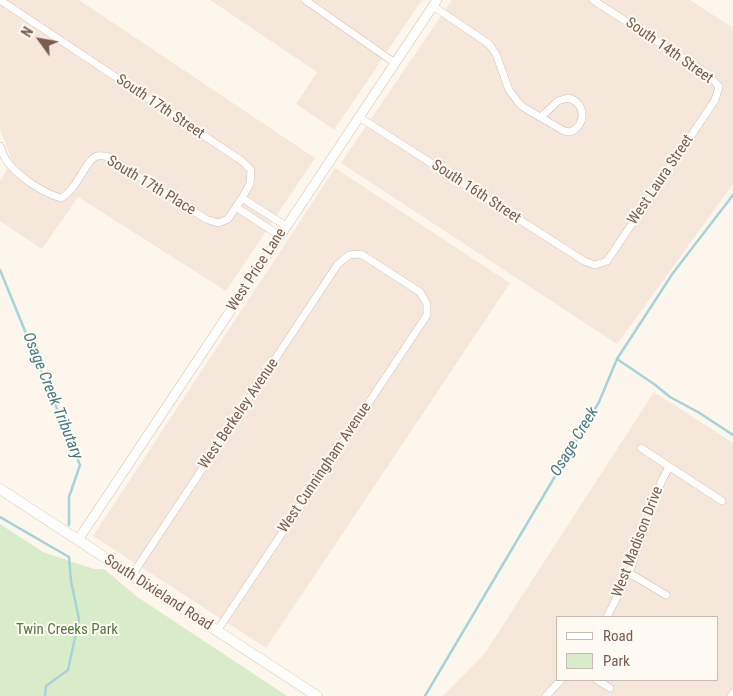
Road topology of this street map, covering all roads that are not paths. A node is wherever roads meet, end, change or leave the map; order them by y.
1 (0, 0) edge
2 (305, 0) edge
3 (594, 0) edge
4 (435, 3) edge
5 (395, 63) junction
6 (719, 87) joint
7 (359, 117) junction
8 (541, 117) junction
9 (0, 146) edge
10 (242, 198) junction
11 (236, 207) junction
12 (286, 226) junction
13 (280, 236) junction
14 (350, 255) joint
15 (595, 265) joint
16 (641, 448) dead end
17 (669, 467) junction
18 (0, 489) edge
19 (722, 501) dead end
20 (78, 540) junction
21 (629, 573) junction
22 (132, 575) junction
23 (666, 595) dead end
24 (607, 616) edge
25 (217, 631) junction
26 (560, 681) edge
27 (599, 681) edge
28 (610, 688) dead end
29 (733, 692) edge
30 (317, 696) edge
31 (546, 696) edge
32 (731, 696) edge

1 - 10 street, South 17th Street
2 - 5 street
3 - 6 street, South 14th Street
4 - 5 street, West Price Lane
4 - 8 street
5 - 7 street, West Price Lane
6 - 15 street, West Laura Street
7 - 12 street, West Price Lane
7 - 15 street, South 16th Street
8 - 8 street
9 - 11 street, South 17th Place
10 - 11 street, South 17th Place
10 - 12 street
11 - 13 street
12 - 13 street, West Price Lane
13 - 20 street, West Price Lane
14 - 22 street, West Berkeley Avenue
14 - 25 street, West Cunningham Avenue
16 - 17 street
17 - 19 street
17 - 21 street, West Madison Drive
18 - 20 main road, South Dixieland Road
20 - 22 main road, South Dixieland Road
21 - 23 street
21 - 24 street, West Madison Drive
22 - 25 main road, South Dixieland Road
25 - 30 main road, South Dixieland Road
26 - 31 street
27 - 28 street
29 - 32 street

